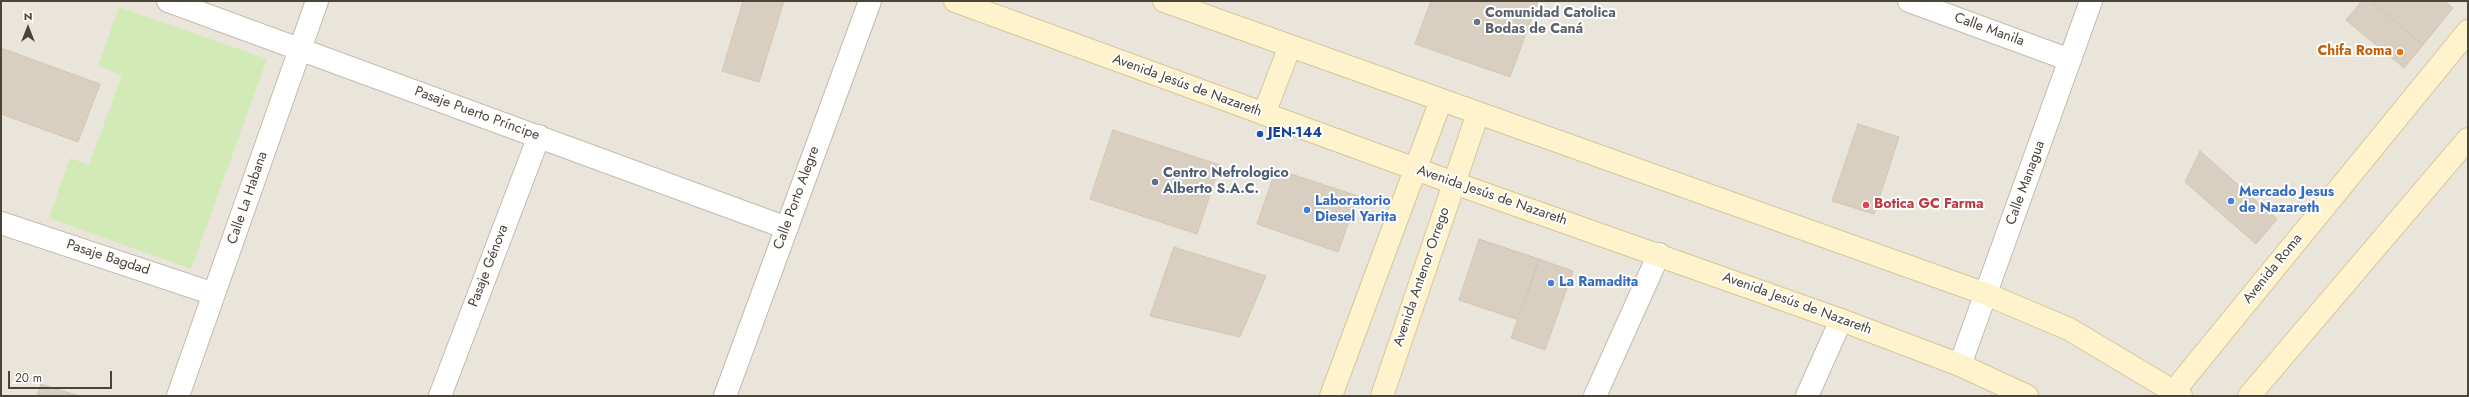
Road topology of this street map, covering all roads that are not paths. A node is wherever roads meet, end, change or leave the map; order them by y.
1 (168, 1) edge
2 (317, 1) edge
3 (870, 1) edge
4 (955, 1) edge
5 (1164, 1) edge
6 (1909, 1) edge
7 (2091, 1) edge
8 (2468, 31) edge
9 (1290, 46) junction
10 (300, 49) junction
11 (2070, 60) junction
12 (1441, 100) junction
13 (1478, 113) junction
14 (1264, 114) junction
15 (539, 136) junction
16 (2468, 139) edge
17 (1415, 169) junction
18 (1454, 183) junction
19 (1, 223) edge
20 (786, 228) junction
21 (1659, 254) junction
22 (214, 294) junction
23 (1986, 294) junction
24 (1841, 320) junction
25 (1960, 365) junction
26 (2175, 394) edge
27 (178, 396) edge
28 (440, 396) edge
29 (725, 396) edge
30 (1331, 396) edge
31 (1382, 396) edge
32 (1595, 396) edge
33 (1807, 396) edge
34 (2027, 396) edge
35 (2249, 396) edge

1 - 10 street, Pasaje Puerto Príncipe
2 - 10 street, Calle La Habana
3 - 20 street, Calle Porto Alegre
4 - 14 main road, Avenida Jesús de Nazareth
5 - 9 main road
6 - 11 street, Calle Manila
7 - 11 street, Calle Managua
8 - 26 main road, Avenida Roma
9 - 12 main road
9 - 14 main road
10 - 15 street, Pasaje Puerto Príncipe
10 - 22 street, Calle La Habana
11 - 23 street, Calle Managua
12 - 13 main road
12 - 17 main road
13 - 18 main road, Avenida Antenor Orrego
13 - 23 main road
14 - 17 main road, Avenida Jesús de Nazareth
15 - 20 street, Pasaje Puerto Príncipe
15 - 28 street, Pasaje Génova
16 - 35 main road
17 - 18 main road, Avenida Jesús de Nazareth
17 - 30 main road
18 - 21 main road, Avenida Jesús de Nazareth
18 - 31 main road, Avenida Antenor Orrego
19 - 22 street, Pasaje Bagdad
20 - 29 street, Calle Porto Alegre
21 - 24 main road, Avenida Jesús de Nazareth
21 - 32 street
22 - 27 street, Calle La Habana
23 - 25 street, Calle Managua
23 - 26 main road
24 - 25 main road, Avenida Jesús de Nazareth
24 - 33 street
25 - 34 main road, Avenida Jesús de Nazareth

